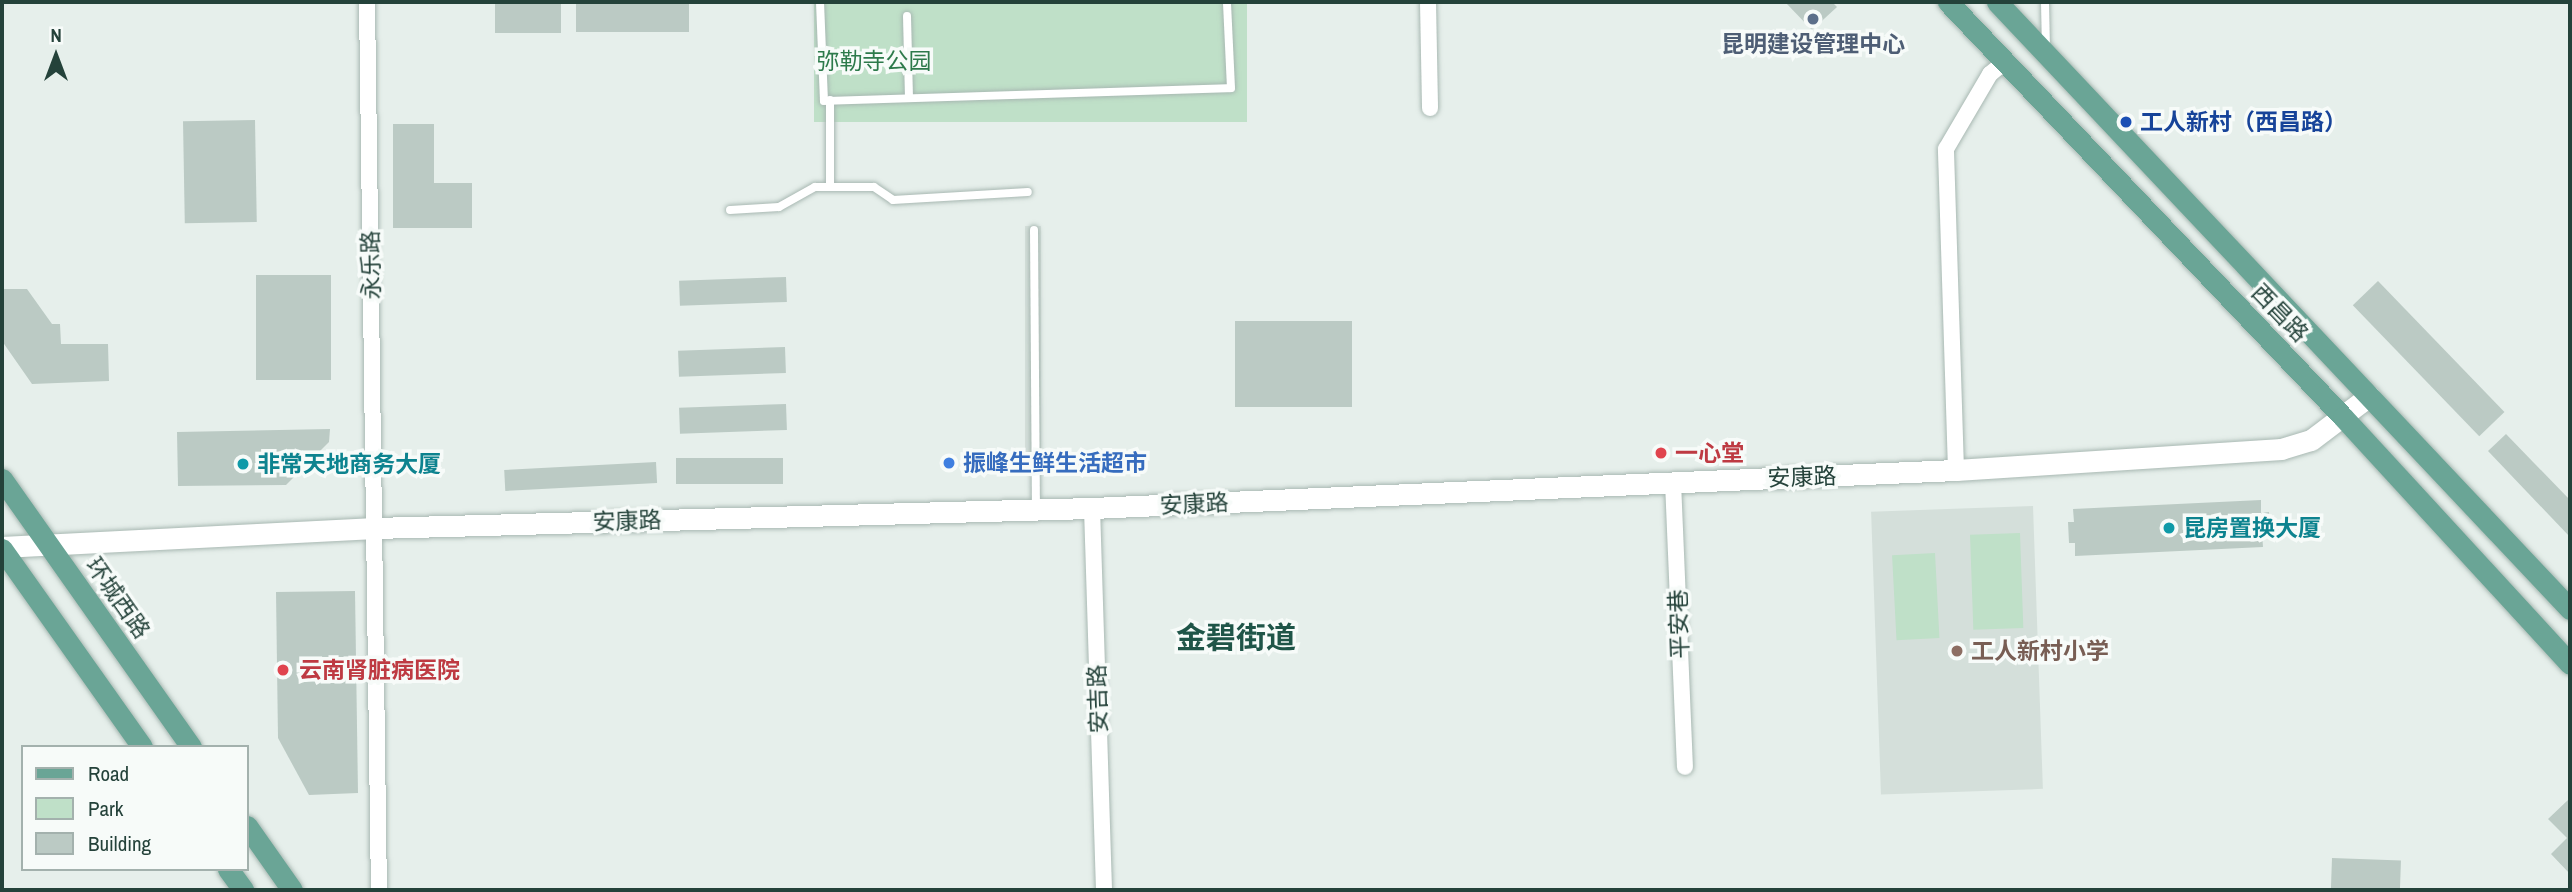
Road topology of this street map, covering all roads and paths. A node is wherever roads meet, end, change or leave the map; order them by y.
1 (367, 2) edge
2 (820, 2) edge
3 (1227, 2) edge
4 (1429, 2) edge
5 (1948, 2) edge
6 (1997, 2) edge
7 (2045, 2) edge
8 (907, 16) dead end
9 (2046, 54) junction
10 (2005, 62) junction
11 (909, 98) junction
12 (830, 100) junction
13 (1430, 108) dead end
14 (830, 187) junction
15 (1028, 192) dead end
16 (730, 210) dead end
17 (1034, 230) dead end
18 (2369, 396) junction
19 (2343, 417) junction
20 (1956, 470) junction
21 (2, 479) edge
22 (1673, 482) junction
23 (1092, 508) junction
24 (1036, 510) junction
25 (374, 528) junction
26 (48, 545) junction
27 (2, 548) edge
28 (2570, 609) edge
29 (2570, 664) edge
30 (141, 745) edge
31 (190, 745) edge
32 (1685, 767) dead end
33 (248, 827) edge
34 (229, 871) edge
35 (243, 890) edge
36 (292, 890) edge
37 (379, 890) edge
38 (1104, 890) edge

1 - 25 street, 永乐路
2 - 12 lane
3 - 11 lane
4 - 13 street
5 - 10 main road, 西昌路
6 - 9 main road, 西昌路
7 - 9 lane
8 - 11 lane
9 - 18 main road, 西昌路
10 - 19 main road, 西昌路
10 - 20 street
11 - 12 lane
12 - 14 lane
14 - 15 lane
14 - 16 lane
17 - 24 lane
18 - 19 street, 安康路
18 - 28 main road, 西昌路
19 - 20 street, 安康路
19 - 29 main road, 西昌路
20 - 22 street, 安康路
21 - 26 main road, 环城西路
22 - 23 street, 安康路
22 - 32 street, 平安巷
23 - 24 street, 安康路
23 - 38 street, 安吉路
24 - 25 street, 安康路
25 - 26 street, 安康路
25 - 37 street, 永乐路
26 - 27 street, 安康路
26 - 31 main road, 环城西路
27 - 30 main road
33 - 36 main road
34 - 35 main road

